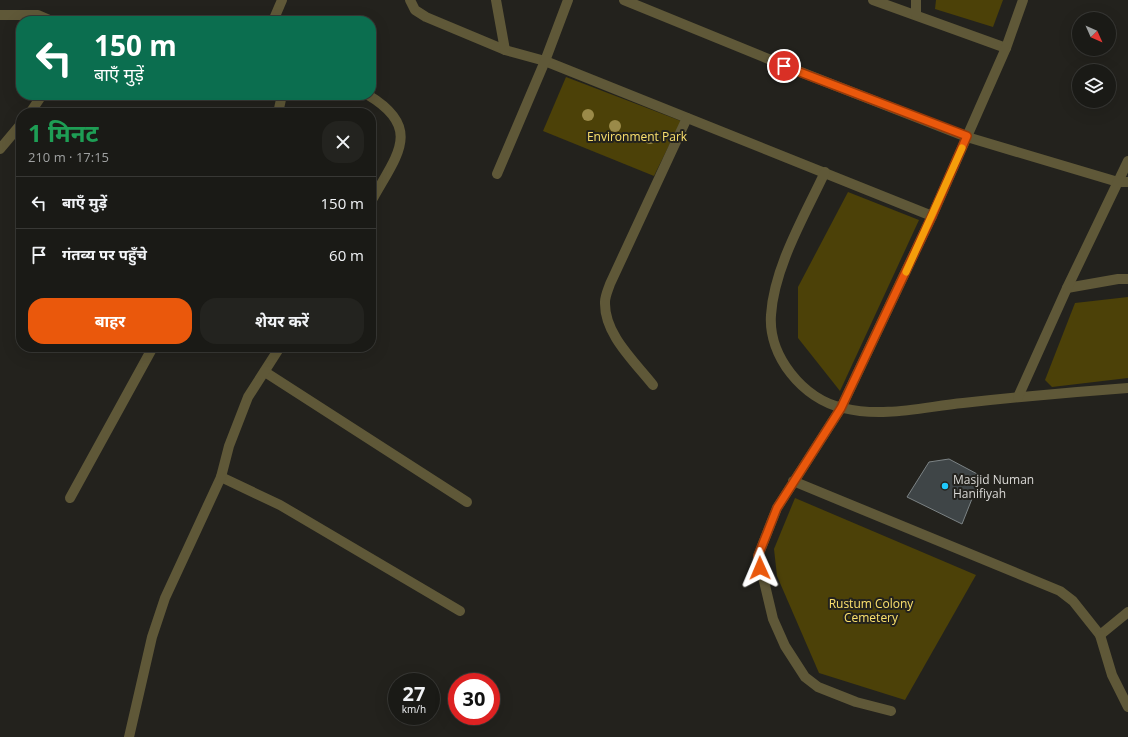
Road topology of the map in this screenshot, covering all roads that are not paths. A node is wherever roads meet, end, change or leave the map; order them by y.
1 (282, 0) edge
2 (410, 0) edge
3 (496, 0) edge
4 (568, 0) edge
5 (624, 0) edge
6 (873, 0) edge
7 (916, 0) edge
8 (1023, 0) edge
9 (0, 15) edge
10 (916, 15) junction
11 (40, 16) edge
12 (275, 16) edge
13 (1006, 48) junction
14 (505, 50) junction
15 (545, 61) junction
16 (375, 100) edge
17 (687, 118) junction
18 (16, 130) edge
19 (967, 136) junction
20 (0, 149) edge
21 (1128, 161) edge
22 (825, 172) junction
23 (497, 174) dead end
24 (1123, 182) edge
25 (376, 193) edge
26 (932, 216) junction
27 (1128, 279) edge
28 (1067, 288) junction
29 (150, 352) edge
30 (277, 352) edge
31 (265, 372) junction
32 (652, 385) dead end
33 (1128, 388) edge
34 (1018, 397) junction
35 (841, 408) junction
36 (221, 477) junction
37 (792, 481) junction
38 (70, 498) dead end
39 (467, 502) dead end
40 (460, 611) dead end
41 (1128, 612) edge
42 (1100, 635) junction
43 (1128, 706) edge
44 (891, 711) dead end
45 (129, 737) edge

1 - 12 street
2 - 14 street
3 - 14 street
4 - 15 street
5 - 19 street
6 - 10 street
7 - 10 street
8 - 13 street
9 - 11 street
10 - 13 street
13 - 19 street
14 - 15 street
15 - 17 street
15 - 23 street
16 - 25 street
17 - 22 street
17 - 32 street
18 - 20 street
19 - 24 street
19 - 26 street
21 - 24 street
22 - 26 street
22 - 35 street
24 - 28 street
26 - 35 street
27 - 28 street
28 - 34 street
29 - 38 street
30 - 31 street
31 - 36 street
31 - 39 street
33 - 34 street
34 - 35 street
35 - 37 street
36 - 40 street
36 - 45 street
37 - 42 street
37 - 44 street
41 - 42 street
42 - 43 street

